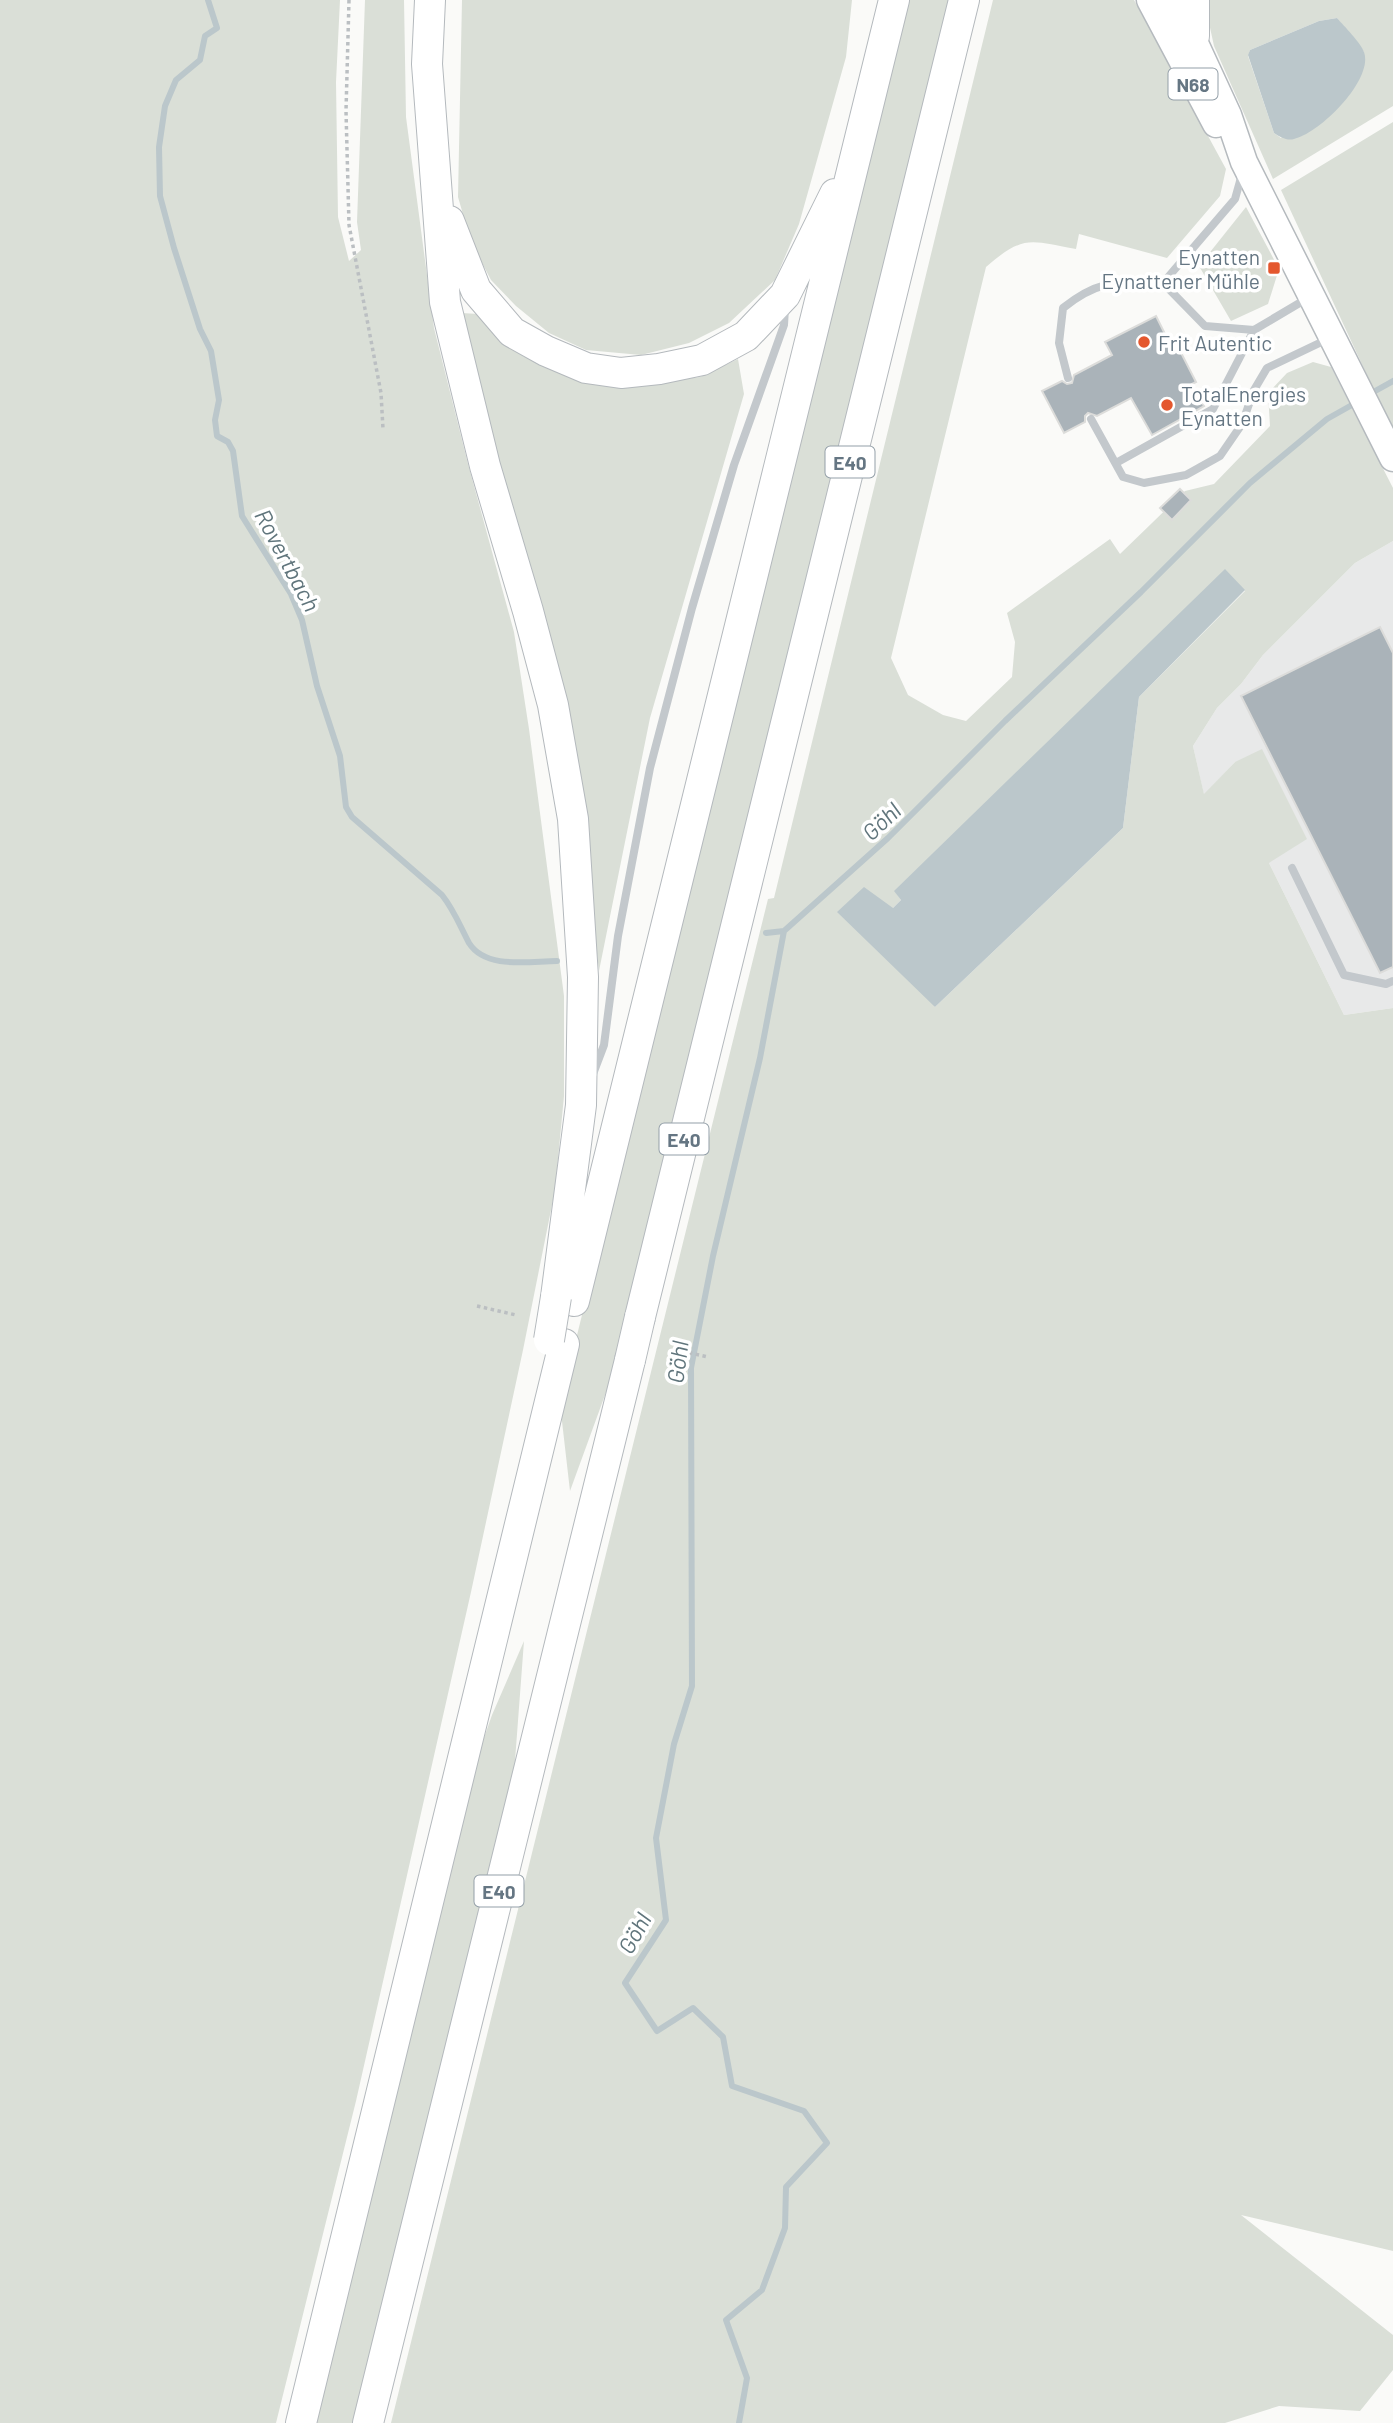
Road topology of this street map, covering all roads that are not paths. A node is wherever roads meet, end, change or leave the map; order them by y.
1 (430, 0) edge
2 (894, 0) edge
3 (964, 0) edge
4 (1150, 0) edge
5 (1175, 0) edge
6 (1194, 0) edge
7 (1194, 36) junction
8 (1244, 162) junction
9 (854, 165) junction
10 (437, 190) junction
11 (1163, 283) junction
12 (785, 295) junction
13 (1311, 296) junction
14 (1254, 330) junction
15 (1333, 337) junction
16 (1068, 377) dead end
17 (1091, 419) dead end
18 (1393, 458) edge
19 (1116, 463) junction
20 (1292, 868) dead end
21 (598, 975) junction
22 (1393, 981) edge
23 (565, 1299) junction
24 (301, 2423) edge
25 (368, 2423) edge

1 - 10 highway
2 - 9 highway
3 - 25 highway, E40, bridge
4 - 8 main road, N68
5 - 7 main road, N68
6 - 7 highway
7 - 8 main road, N68
8 - 11 lane
8 - 13 main road, N68
9 - 12 highway
9 - 23 highway
10 - 12 highway
10 - 21 highway
11 - 14 lane
11 - 16 lane
12 - 21 lane
13 - 14 lane
13 - 15 main road, N68
14 - 19 lane
15 - 18 main road, N68
15 - 19 lane
17 - 19 lane
20 - 22 lane
21 - 23 highway
23 - 24 highway, bridge

